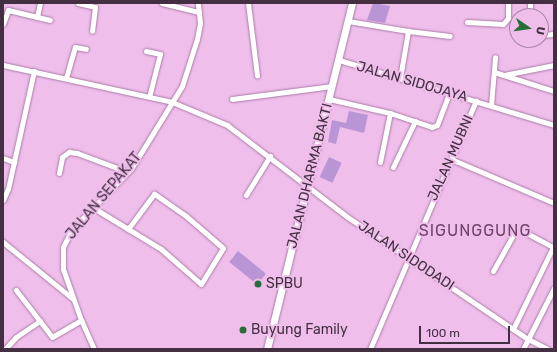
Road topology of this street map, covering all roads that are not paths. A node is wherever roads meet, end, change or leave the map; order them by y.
1 (40, 3) edge
2 (78, 3) edge
3 (162, 3) edge
4 (198, 3) edge
5 (248, 3) edge
6 (352, 3) edge
7 (508, 3) edge
8 (199, 12) junction
9 (37, 17) junction
10 (50, 20) dead end
11 (348, 21) junction
12 (467, 22) dead end
13 (3, 24) edge
14 (92, 31) dead end
15 (408, 31) junction
16 (450, 36) dead end
17 (86, 49) dead end
18 (146, 51) dead end
19 (495, 57) dead end
20 (339, 60) junction
21 (3, 65) edge
22 (554, 65) edge
23 (34, 71) junction
24 (494, 72) junction
25 (257, 75) dead end
26 (502, 75) junction
27 (66, 78) junction
28 (400, 78) junction
29 (332, 86) junction
30 (554, 91) edge
31 (449, 93) junction
32 (149, 97) junction
33 (232, 99) dead end
34 (329, 99) junction
35 (476, 101) junction
36 (172, 102) junction
37 (491, 105) junction
38 (390, 113) junction
39 (415, 121) junction
40 (554, 125) edge
41 (270, 156) junction
42 (3, 158) edge
43 (451, 159) junction
44 (14, 162) junction
45 (380, 162) dead end
46 (393, 167) dead end
47 (128, 172) junction
48 (59, 173) dead end
49 (309, 185) junction
50 (246, 195) dead end
51 (3, 200) edge
52 (554, 203) edge
53 (92, 207) junction
54 (128, 229) junction
55 (3, 242) edge
56 (409, 257) junction
57 (493, 271) dead end
58 (554, 288) edge
59 (16, 290) dead end
60 (72, 298) junction
61 (81, 320) junction
62 (40, 321) junction
63 (513, 329) junction
64 (528, 339) junction
65 (5, 349) edge
66 (94, 349) edge
67 (267, 349) edge
68 (370, 349) edge
69 (523, 349) edge
70 (548, 349) edge

1 - 9 street
2 - 14 street
3 - 8 street
4 - 8 street, JALAN SEPAKAT
5 - 25 street
6 - 11 main road, JALAN DHARMA BAKTI
7 - 12 street
8 - 36 street, JALAN SEPAKAT
9 - 10 street
9 - 13 street
11 - 15 street
11 - 20 main road, JALAN DHARMA BAKTI
15 - 16 street
15 - 28 street
17 - 27 street
18 - 32 street
19 - 24 street
20 - 28 street, JALAN SIDOJAYA
20 - 29 main road, JALAN DHARMA BAKTI
21 - 23 street, JALAN SIDODADI
22 - 26 street
23 - 27 street, JALAN SIDODADI
23 - 44 street
24 - 26 street
24 - 37 street
26 - 30 street
27 - 32 street, JALAN SIDODADI
28 - 31 street, JALAN SIDOJAYA
29 - 33 street
29 - 34 main road, JALAN DHARMA BAKTI
31 - 35 street, JALAN SIDOJAYA
31 - 39 street
32 - 36 street, JALAN SIDODADI
34 - 38 street
34 - 49 main road, JALAN DHARMA BAKTI
35 - 37 street, JALAN SIDOJAYA
35 - 43 street, JALAN MUBNI
36 - 41 street, JALAN SIDODADI
36 - 47 street, JALAN SEPAKAT
37 - 40 street, JALAN SIDOJAYA
38 - 39 street
38 - 45 street
39 - 46 street
41 - 49 street, JALAN SIDODADI
41 - 50 street
42 - 44 street
43 - 52 street
43 - 56 street, JALAN MUBNI
44 - 51 street
47 - 48 street
47 - 53 street, JALAN SEPAKAT
49 - 56 street, JALAN SIDODADI
49 - 67 main road, JALAN DHARMA BAKTI
53 - 54 street
53 - 60 street, JALAN SEPAKAT
54 - 54 street
55 - 60 street
56 - 63 street, JALAN SIDODADI
56 - 68 street, JALAN MUBNI
57 - 63 street
58 - 64 street
59 - 62 street
60 - 61 street, JALAN SEPAKAT
61 - 62 street
61 - 66 street, JALAN SEPAKAT
62 - 65 street
63 - 64 street, JALAN SIDODADI
64 - 69 street
64 - 70 street, JALAN SIDODADI

